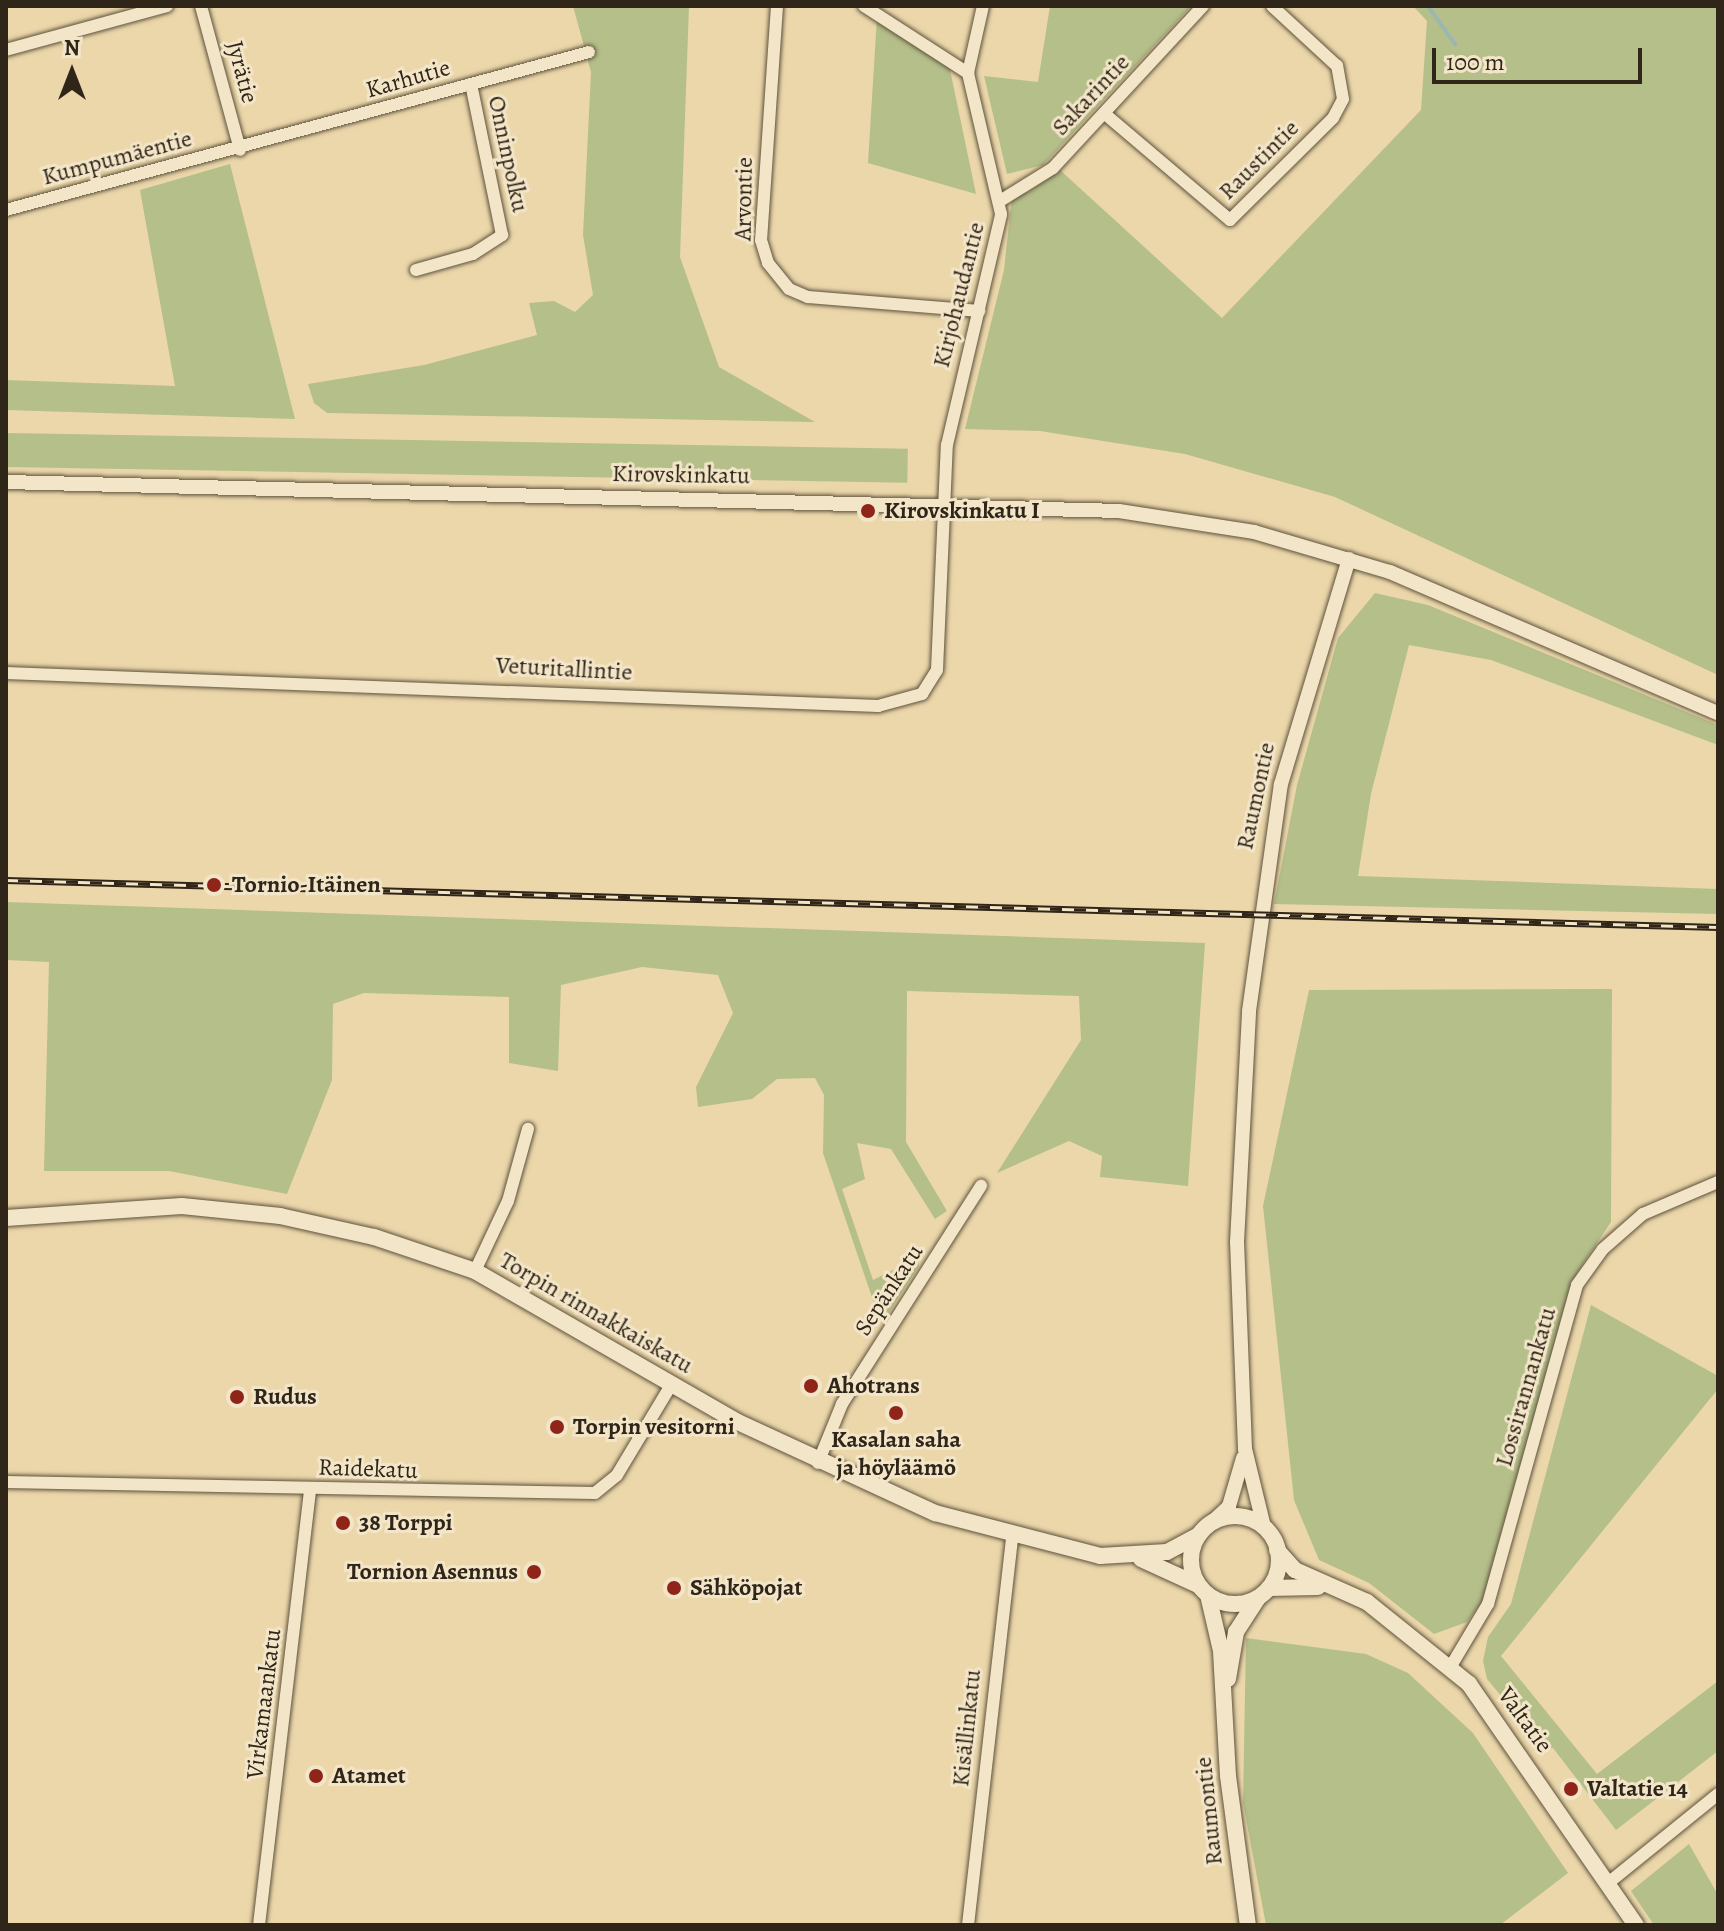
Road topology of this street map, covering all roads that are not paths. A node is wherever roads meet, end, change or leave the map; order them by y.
1 (167, 6) edge
2 (201, 6) edge
3 (777, 6) edge
4 (864, 6) edge
5 (983, 6) edge
6 (1203, 6) edge
7 (1272, 6) edge
8 (6, 50) edge
9 (589, 52) dead end
10 (968, 73) junction
11 (471, 84) junction
12 (1105, 114) junction
13 (240, 150) junction
14 (1000, 201) junction
15 (6, 210) edge
16 (416, 270) dead end
17 (979, 311) junction
18 (6, 482) edge
19 (940, 503) junction
20 (1349, 559) junction
21 (6, 673) edge
22 (1718, 713) edge
23 (528, 1129) dead end
24 (1718, 1182) edge
25 (981, 1186) dead end
26 (6, 1218) edge
27 (475, 1271) junction
28 (671, 1385) junction
29 (1245, 1449) junction
30 (818, 1463) junction
31 (6, 1482) edge
32 (310, 1489) junction
33 (1264, 1527) junction
34 (1205, 1529) junction
35 (1012, 1536) junction
36 (1277, 1550) junction
37 (1139, 1558) junction
38 (1332, 1588) junction
39 (1203, 1590) junction
40 (1264, 1592) junction
41 (1451, 1666) junction
42 (1225, 1692) junction
43 (1718, 1794) edge
44 (1607, 1884) junction
45 (259, 1925) edge
46 (968, 1925) edge
47 (1248, 1925) edge
48 (1636, 1925) edge

1 - 8 street
2 - 13 street, Jyrätie
3 - 17 street, Arvontie
4 - 10 street
5 - 10 street, Kirjohaudantie
6 - 12 street, Sakarintie
7 - 12 street, Raustintie
9 - 11 street, Karhutie
10 - 14 street, Kirjohaudantie
11 - 13 street, Karhutie
11 - 16 street, Onninpolku
12 - 14 street, Sakarintie
13 - 15 street, Kumpumäentie
14 - 17 street, Kirjohaudantie
17 - 19 street, Kirjohaudantie
18 - 19 street, Kirovskinkatu
19 - 20 street, Kirovskinkatu
19 - 21 street, Veturitallintie
20 - 22 street
20 - 29 street, Raumontie
23 - 27 street
24 - 41 street, Lossirannankatu
25 - 30 street, Sepänkatu
26 - 27 main road, Torpin rinnakkaiskatu
27 - 28 main road, Torpin rinnakkaiskatu
28 - 30 main road, Torpin rinnakkaiskatu
28 - 32 street, Raidekatu
29 - 33 street, Raumontie
29 - 34 street, Raumontie
30 - 35 main road, Torpin rinnakkaiskatu
31 - 32 street, Raidekatu
32 - 45 street, Virkamaankatu
33 - 34 main road
33 - 36 main road
34 - 37 main road, Torpin rinnakkaiskatu
34 - 39 main road
35 - 37 main road, Torpin rinnakkaiskatu
35 - 46 street, Kisällinkatu
36 - 38 main road, Valtatie
36 - 40 main road
37 - 39 main road, Torpin rinnakkaiskatu
38 - 40 main road, Valtatie
38 - 41 main road, Valtatie
39 - 40 main road
39 - 42 main road, Raumontie
40 - 42 main road, Raumontie
41 - 44 main road, Valtatie
42 - 47 main road, Raumontie
43 - 44 street
44 - 48 main road, Valtatie

